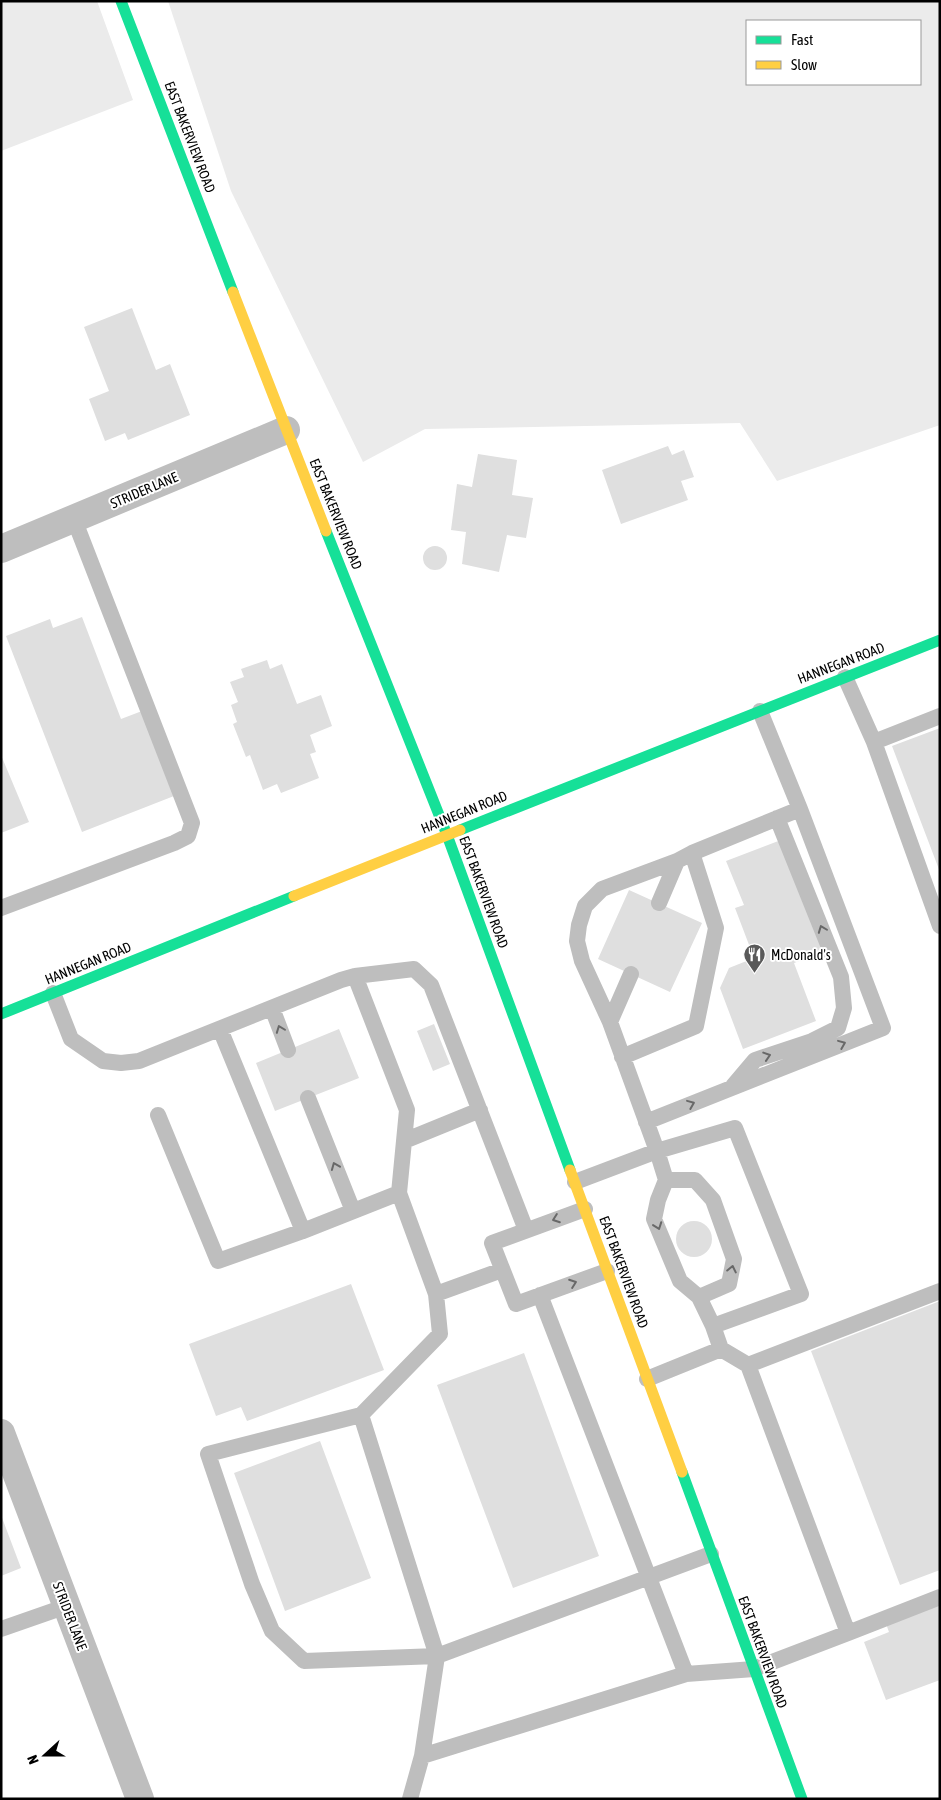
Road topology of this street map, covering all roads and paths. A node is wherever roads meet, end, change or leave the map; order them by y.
1 (121, 1) edge
2 (286, 430) junction
3 (74, 519) junction
4 (1, 549) edge
5 (940, 640) edge
6 (845, 677) junction
7 (760, 711) junction
8 (940, 716) edge
9 (874, 742) junction
10 (800, 808) junction
11 (777, 818) junction
12 (446, 835) junction
13 (692, 853) junction
14 (677, 861) junction
15 (659, 903) dead end
16 (1, 908) edge
17 (940, 926) edge
18 (631, 974) dead end
19 (355, 976) junction
20 (53, 993) junction
21 (272, 1008) junction
22 (1, 1014) edge
23 (610, 1022) junction
24 (220, 1029) junction
25 (288, 1050) dead end
26 (622, 1057) junction
27 (732, 1088) junction
28 (308, 1098) dead end
29 (480, 1110) junction
30 (158, 1115) dead end
31 (646, 1122) junction
32 (404, 1141) junction
33 (657, 1151) junction
34 (666, 1180) junction
35 (574, 1182) junction
36 (399, 1193) junction
37 (585, 1208) junction
38 (353, 1211) junction
39 (526, 1230) junction
40 (303, 1231) junction
41 (502, 1270) junction
42 (607, 1271) junction
43 (940, 1291) edge
44 (436, 1294) junction
45 (540, 1295) junction
46 (699, 1297) junction
47 (713, 1326) junction
48 (721, 1349) junction
49 (748, 1364) junction
50 (647, 1379) junction
51 (361, 1415) junction
52 (1, 1433) edge
53 (711, 1554) junction
54 (649, 1578) junction
55 (940, 1597) edge
56 (67, 1606) junction
57 (1, 1629) edge
58 (848, 1633) junction
59 (437, 1656) junction
60 (754, 1669) junction
61 (686, 1674) junction
62 (422, 1756) junction
63 (140, 1799) edge
64 (410, 1799) edge
65 (802, 1799) edge

1 - 2 main road, EAST BAKERVIEW ROAD
2 - 3 street, STRIDER LANE
2 - 12 main road, EAST BAKERVIEW ROAD
3 - 4 street, STRIDER LANE
3 - 16 lane
5 - 6 main road, HANNEGAN ROAD
6 - 7 main road, HANNEGAN ROAD
6 - 9 lane
7 - 10 lane
7 - 12 main road, HANNEGAN ROAD
8 - 9 lane
9 - 17 lane
10 - 11 lane
27 -> 10 lane
11 - 13 lane
27 -> 11 lane
12 - 20 main road, HANNEGAN ROAD
12 - 35 main road, EAST BAKERVIEW ROAD
13 - 14 lane
13 - 26 lane
14 - 15 lane
14 - 23 lane
18 - 23 lane
19 - 21 lane
19 - 29 lane
19 - 32 lane
20 - 22 main road, HANNEGAN ROAD
20 - 24 lane
21 - 24 lane
25 -> 21 lane
23 - 26 lane
24 - 40 lane
26 - 31 lane
31 -> 27 lane
38 -> 28 lane
29 - 32 lane
29 - 39 lane
30 - 40 lane
31 - 33 lane
32 - 36 lane
33 - 34 lane
33 - 35 lane
33 - 47 lane
34 -> 46 lane
46 -> 34 lane
35 - 37 main road, EAST BAKERVIEW ROAD
36 - 38 lane
36 - 44 lane
37 -> 39 lane
37 - 42 main road, EAST BAKERVIEW ROAD
38 - 40 lane
39 - 41 lane
41 - 44 lane
41 - 45 lane
45 -> 42 lane
42 - 50 main road, EAST BAKERVIEW ROAD
43 - 49 lane
44 - 51 lane
45 - 54 lane
46 - 47 lane
47 - 48 lane
48 - 49 lane
48 - 50 lane
49 - 58 lane
50 - 53 main road, EAST BAKERVIEW ROAD
51 - 59 lane
51 - 59 lane
52 - 56 street, STRIDER LANE
53 - 54 lane
53 - 60 main road, EAST BAKERVIEW ROAD
54 - 59 lane
54 - 61 lane
55 - 58 lane
56 - 57 lane
56 - 63 street, STRIDER LANE
58 - 60 lane
59 - 62 lane
60 - 61 lane
60 - 65 main road, EAST BAKERVIEW ROAD
61 - 62 lane
62 - 64 lane

